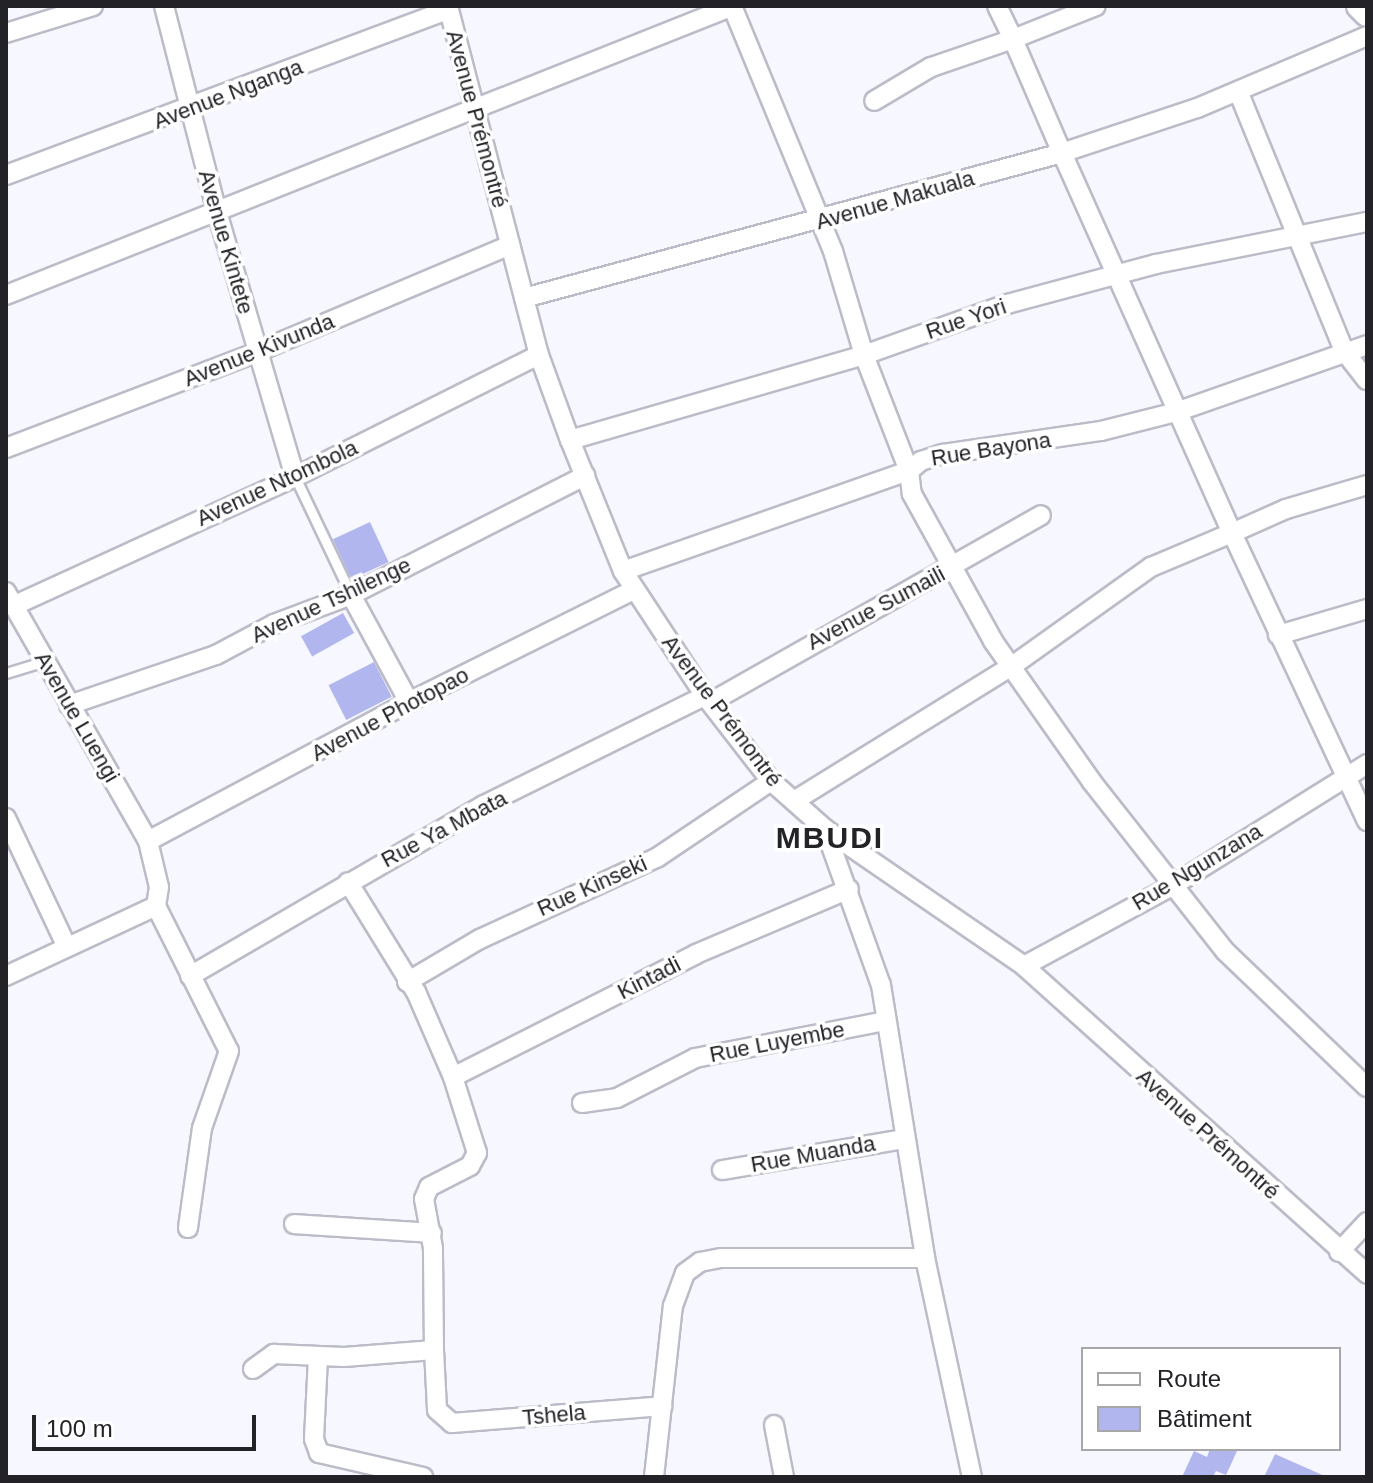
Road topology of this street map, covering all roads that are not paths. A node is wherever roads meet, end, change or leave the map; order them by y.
1 (93, 6) edge
2 (164, 6) edge
3 (732, 6) edge
4 (997, 6) edge
5 (1096, 6) edge
6 (449, 8) edge
7 (51, 12) edge
8 (6, 33) edge
9 (1367, 36) edge
10 (1013, 39) junction
11 (1238, 91) junction
12 (874, 101) dead end
13 (474, 105) junction
14 (190, 110) junction
15 (1062, 153) junction
16 (6, 175) edge
17 (217, 212) junction
18 (820, 221) junction
19 (1367, 222) edge
20 (1297, 236) junction
21 (510, 245) junction
22 (1118, 275) junction
23 (6, 295) edge
24 (524, 298) junction
25 (1367, 345) edge
26 (1344, 351) junction
27 (257, 352) junction
28 (539, 355) junction
29 (864, 355) junction
30 (1367, 380) edge
31 (1176, 412) junction
32 (570, 440) junction
33 (6, 448) edge
34 (909, 471) junction
35 (585, 476) junction
36 (295, 477) junction
37 (1367, 485) edge
38 (1041, 515) dead end
39 (1232, 533) junction
40 (954, 566) junction
41 (623, 571) junction
42 (634, 590) junction
43 (351, 595) junction
44 (10, 599) edge
45 (1367, 609) edge
46 (1278, 635) junction
47 (45, 661) junction
48 (1012, 666) junction
49 (6, 673) edge
50 (708, 699) junction
51 (409, 702) junction
52 (69, 705) junction
53 (1367, 764) edge
54 (1343, 775) junction
55 (771, 781) junction
56 (794, 801) junction
57 (6, 818) edge
58 (1367, 821) edge
59 (825, 829) junction
60 (148, 841) junction
61 (348, 882) junction
62 (1172, 886) junction
63 (849, 889) junction
64 (156, 906) junction
65 (66, 945) junction
66 (1024, 966) junction
67 (6, 976) edge
68 (190, 976) junction
69 (407, 982) junction
70 (885, 1021) junction
71 (453, 1077) junction
72 (1367, 1087) edge
73 (582, 1103) dead end
74 (904, 1139) junction
75 (722, 1170) dead end
76 (1367, 1222) edge
77 (294, 1224) dead end
78 (188, 1228) dead end
79 (432, 1233) junction
80 (1339, 1252) junction
81 (925, 1258) junction
82 (1367, 1274) edge
83 (434, 1350) junction
84 (318, 1357) junction
85 (253, 1369) dead end
86 (662, 1406) junction
87 (774, 1425) dead end
88 (423, 1477) edge
89 (654, 1477) edge
90 (784, 1477) edge
91 (972, 1477) edge

1 - 7 street
2 - 14 street, Avenue Kintete
3 - 13 street
3 - 18 street
4 - 10 street
5 - 10 street
6 - 13 street, Avenue Prémontré
6 - 14 street, Avenue Nganga
7 - 8 street
9 - 11 street, Avenue Makuala
10 - 12 street
10 - 15 street
11 - 15 street, Avenue Makuala
11 - 20 street
13 - 17 street
13 - 21 street, Avenue Prémontré
14 - 16 street, Avenue Nganga
14 - 17 street, Avenue Kintete
15 - 18 street, Avenue Makuala
15 - 22 street
17 - 23 street
17 - 27 street, Avenue Kintete
18 - 24 street, Avenue Makuala
18 - 29 street
19 - 20 street, Rue Yori
20 - 22 street, Rue Yori
20 - 26 street
21 - 24 street, Avenue Prémontré
21 - 27 street, Avenue Kivunda
22 - 29 street, Rue Yori
22 - 31 street
24 - 28 street, Avenue Prémontré
25 - 26 street, Rue Bayona
26 - 30 street
26 - 31 street, Rue Bayona
27 - 33 street, Avenue Kivunda
27 - 36 street, Avenue Kintete
28 - 32 street, Avenue Prémontré
28 - 36 street, Avenue Ntombola
29 - 32 street, Rue Yori
29 - 34 street
31 - 34 street, Rue Bayona
31 - 39 street
32 - 35 street, Avenue Prémontré
34 - 40 street
34 - 41 street, Rue Bayona
35 - 41 street, Avenue Prémontré
35 - 43 street, Avenue Tshilenge
36 - 43 lane
36 - 44 street, Avenue Ntombola
37 - 39 street
38 - 40 street, Avenue Sumaili
39 - 46 street
39 - 48 street
40 - 48 street
40 - 50 street, Avenue Sumaili
41 - 42 street, Avenue Prémontré
42 - 50 street, Avenue Prémontré
42 - 51 street, Avenue Photopao
43 - 51 street
43 - 52 street, Avenue Tshilenge
44 - 47 street, Avenue Luengi
45 - 46 street
46 - 54 street
47 - 49 lane
47 - 52 street, Avenue Luengi
48 - 56 street
48 - 62 street
50 - 55 street, Avenue Prémontré
50 - 61 street, Rue Ya Mbata
51 - 60 street, Avenue Photopao
52 - 60 street, Avenue Luengi
53 - 54 street, Rue Ngunzana
54 - 58 street
54 - 62 street, Rue Ngunzana
55 - 56 street, Avenue Prémontré
55 - 69 street, Rue Kinseki
56 - 59 street, Avenue Prémontré
57 - 65 street
59 - 63 street
59 - 66 street, Avenue Prémontré
60 - 64 street, Avenue Luengi
61 - 68 street, Rue Ya Mbata
61 - 69 street
62 - 66 street, Rue Ngunzana
62 - 72 street
63 - 70 street
63 - 71 street, Kintadi
64 - 65 street
64 - 68 street
65 - 67 street
66 - 80 street, Avenue Prémontré
68 - 78 street
69 - 71 street
70 - 73 street, Rue Luyembe
70 - 74 street
71 - 79 street
74 - 75 street, Rue Muanda
74 - 81 street
76 - 80 street
77 - 79 street
79 - 83 street
80 - 82 street, Avenue Prémontré
81 - 86 street
81 - 91 street
83 - 84 street
83 - 86 street, Tshela
84 - 85 street
84 - 88 street
86 - 89 street
87 - 90 street

